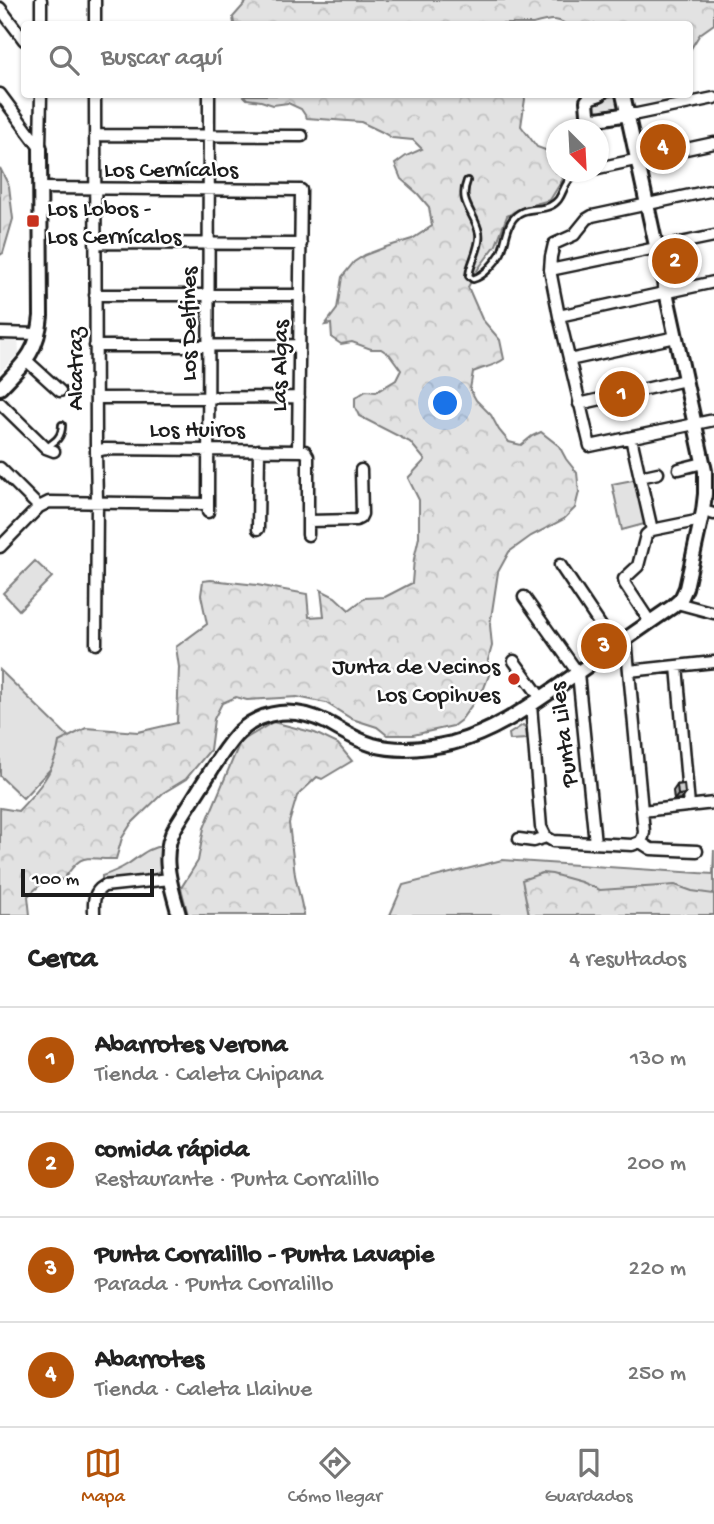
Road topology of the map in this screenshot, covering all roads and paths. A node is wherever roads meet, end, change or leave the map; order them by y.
1 (41, 0) edge
2 (95, 0) edge
3 (0, 8) edge
4 (41, 21) edge
5 (95, 21) edge
6 (21, 36) edge
7 (0, 94) edge
8 (41, 98) edge
9 (95, 98) edge
10 (209, 98) edge
11 (589, 98) edge
12 (624, 98) edge
13 (714, 98) edge
14 (628, 114) junction
15 (592, 118) joint
16 (95, 135) junction
17 (209, 136) junction
18 (302, 136) dead end
19 (714, 143) edge
20 (40, 148) junction
21 (638, 160) junction
22 (609, 166) edge
23 (467, 181) dead end
24 (568, 182) edge
25 (40, 188) junction
26 (95, 189) junction
27 (209, 189) junction
28 (301, 190) joint
29 (714, 190) edge
30 (647, 204) junction
31 (714, 236) edge
32 (95, 243) junction
33 (209, 243) junction
34 (301, 244) junction
35 (657, 248) junction
36 (550, 270) junction
37 (714, 282) edge
38 (666, 292) junction
39 (95, 295) junction
40 (208, 295) junction
41 (300, 295) junction
42 (559, 316) junction
43 (0, 333) edge
44 (38, 334) junction
45 (676, 337) junction
46 (208, 345) junction
47 (299, 345) junction
48 (95, 346) junction
49 (569, 360) junction
50 (27, 361) junction
51 (685, 380) junction
52 (0, 388) edge
53 (60, 391) dead end
54 (208, 397) junction
55 (299, 397) junction
56 (96, 398) junction
57 (0, 403) edge
58 (579, 404) junction
59 (714, 420) edge
60 (695, 424) junction
61 (62, 425) dead end
62 (631, 438) junction
63 (50, 449) joint
64 (208, 450) junction
65 (259, 450) junction
66 (298, 450) junction
67 (96, 451) junction
68 (0, 468) edge
69 (707, 468) edge
70 (679, 469) dead end
71 (361, 470) dead end
72 (658, 473) dead end
73 (640, 477) junction
74 (97, 501) junction
75 (39, 507) junction
76 (706, 515) edge
77 (308, 521) junction
78 (258, 529) dead end
79 (652, 530) junction
80 (308, 535) dead end
81 (2, 542) edge
82 (560, 565) dead end
83 (524, 597) dead end
84 (677, 603) junction
85 (714, 613) edge
86 (650, 622) junction
87 (620, 643) junction
88 (96, 644) dead end
89 (514, 661) dead end
90 (714, 662) edge
91 (677, 666) junction
92 (629, 671) junction
93 (578, 673) junction
94 (536, 702) junction
95 (714, 803) edge
96 (689, 806) junction
97 (642, 811) junction
98 (546, 837) junction
99 (519, 839) dead end
100 (640, 842) junction
101 (595, 843) junction
102 (697, 851) dead end
103 (170, 879) junction
104 (94, 915) edge
105 (179, 915) edge

1 - 4 street
2 - 5 street
3 - 6 street
7 - 20 street
8 - 20 street
9 - 16 street, Alcatraz
10 - 17 street, Los Delfines
11 - 15 street
12 - 14 street
13 - 14 street
14 - 15 street
14 - 21 street
16 - 17 street
16 - 26 street, Alcatraz
17 - 18 street
17 - 27 street, Los Delfines
19 - 21 street
20 - 25 street
21 - 22 street
21 - 30 street
23 - 24 lane
25 - 26 street, Los Cernícalos
25 - 44 street
26 - 27 street, Los Cernícalos
26 - 32 street, Alcatraz
27 - 28 street, Los Cernícalos
27 - 33 street, Los Delfines
28 - 34 street, Las Algas
29 - 30 street
30 - 35 street
30 - 36 street
31 - 35 street
32 - 33 street
32 - 39 street, Alcatraz
33 - 34 street
33 - 40 street, Los Delfines
34 - 41 street, Las Algas
35 - 36 street
35 - 38 street
36 - 42 street
37 - 38 street
38 - 42 street
38 - 45 street
39 - 40 street
39 - 48 street, Alcatraz
40 - 41 street
40 - 46 street, Los Delfines
41 - 47 street, Las Algas
42 - 49 street
43 - 44 street
44 - 50 street
45 - 49 street
45 - 51 street
46 - 47 street
46 - 48 street
46 - 54 street, Los Delfines
47 - 55 street, Las Algas
48 - 56 street, Alcatraz
49 - 58 street
50 - 52 street
50 - 53 street
51 - 58 street
51 - 60 street
54 - 55 street
54 - 56 street
54 - 64 street, Los Delfines
55 - 66 street, Las Algas
56 - 67 street, Alcatraz
57 - 63 street
58 - 62 street
59 - 60 street
60 - 62 street
60 - 69 street
61 - 63 lane
62 - 73 street
64 - 65 street, Los Huiros
64 - 67 street, Los Huiros
64 - 74 street, Los Delfines
65 - 66 street, Los Huiros
65 - 78 street
66 - 77 street, Las Algas
67 - 74 street, Alcatraz
68 - 75 street
69 - 70 street
69 - 76 street
71 - 77 street
72 - 73 street
73 - 79 street
74 - 75 street
74 - 88 street, Alcatraz
75 - 81 street
76 - 79 street
76 - 84 street
77 - 80 street, Las Algas
79 - 86 street
82 - 87 street
83 - 93 street, Punta Liles
84 - 85 street
84 - 86 street
86 - 87 street
87 - 92 street
87 - 93 street
89 - 94 street
90 - 91 street
91 - 92 street
91 - 96 street
92 - 97 street
93 - 94 street
93 - 101 street, Punta Liles
94 - 98 street
94 - 103 street
95 - 96 street
96 - 97 street
97 - 100 street
98 - 99 street
98 - 101 street
100 - 101 street
100 - 102 street
103 - 104 street
103 - 105 street

